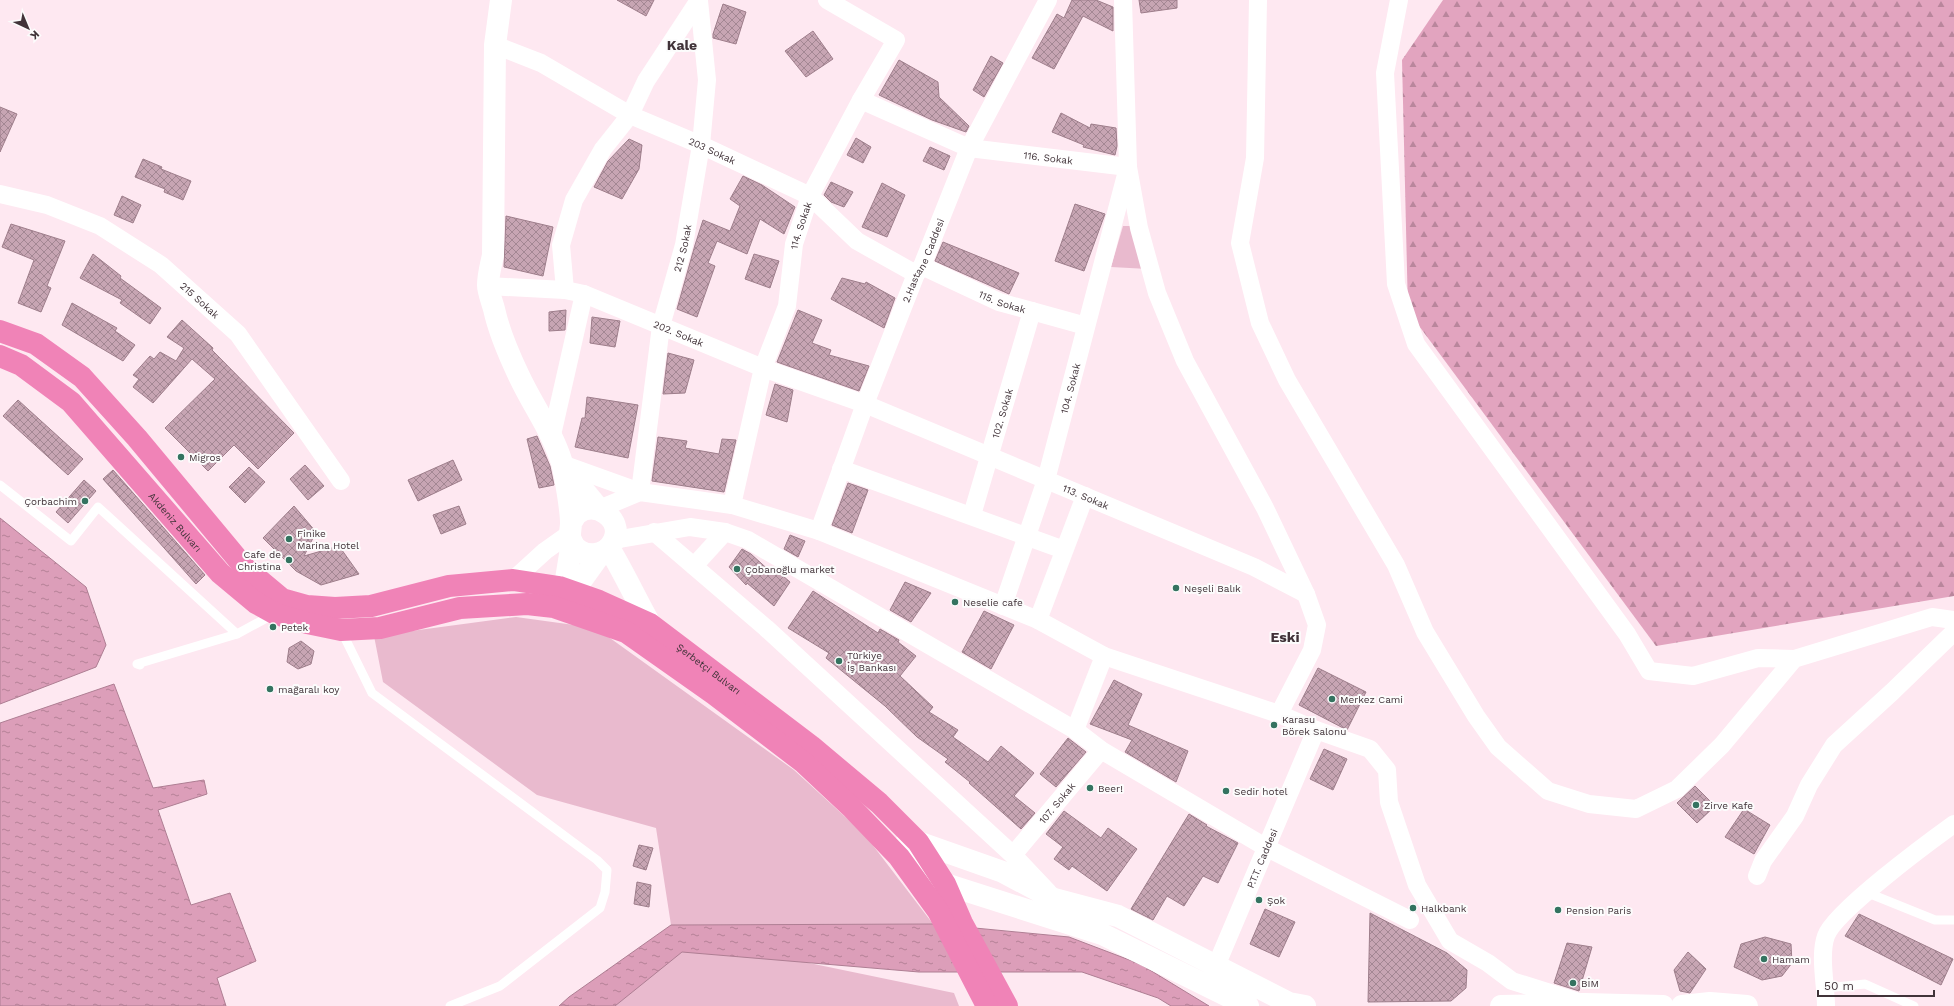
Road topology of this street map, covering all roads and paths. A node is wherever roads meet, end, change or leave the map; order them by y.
1 (501, 0) edge
2 (827, 0) edge
3 (1048, 0) edge
4 (1123, 0) edge
5 (1258, 0) edge
6 (1399, 0) edge
7 (699, 1) edge
8 (495, 45) junction
9 (861, 100) junction
10 (630, 115) junction
11 (701, 145) junction
12 (969, 148) junction
13 (1128, 167) junction
14 (0, 194) edge
15 (810, 196) junction
16 (919, 270) junction
17 (488, 286) junction
18 (565, 290) junction
19 (584, 294) junction
20 (1032, 311) junction
21 (661, 326) junction
22 (1086, 326) junction
23 (0, 331) edge
24 (0, 356) edge
25 (763, 368) junction
26 (865, 404) junction
27 (552, 435) junction
28 (989, 456) junction
29 (562, 464) junction
30 (841, 469) junction
31 (1046, 480) junction
32 (341, 481) dead end
33 (0, 485) edge
34 (640, 492) junction
35 (1085, 496) junction
36 (732, 505) junction
37 (599, 509) junction
38 (972, 515) junction
39 (819, 531) junction
40 (654, 532) junction
41 (725, 532) junction
42 (571, 533) junction
43 (1028, 535) junction
44 (608, 547) junction
45 (1064, 550) junction
46 (694, 566) junction
47 (513, 580) junction
48 (1306, 594) junction
49 (566, 597) junction
50 (371, 606) joint
51 (1003, 606) junction
52 (276, 614) junction
53 (338, 619) junction
54 (1038, 620) junction
55 (1954, 620) edge
56 (650, 624) junction
57 (380, 628) joint
58 (1954, 632) edge
59 (237, 634) junction
60 (1104, 656) junction
61 (1794, 659) junction
62 (140, 666) dead end
63 (1279, 714) junction
64 (1075, 730) junction
65 (1316, 730) junction
66 (1101, 750) junction
67 (1954, 824) edge
68 (918, 842) junction
69 (1267, 848) junction
70 (1013, 855) junction
71 (899, 857) junction
72 (1757, 876) dead end
73 (945, 884) junction
74 (1868, 893) junction
75 (1054, 899) junction
76 (1410, 920) dead end
77 (1954, 920) edge
78 (954, 922) junction
79 (1212, 976) junction
80 (1826, 988) junction
81 (995, 1001) edge
82 (1584, 1004) junction
83 (450, 1006) edge
84 (1248, 1006) edge
85 (1305, 1006) edge
86 (1500, 1006) edge
87 (1663, 1006) edge
88 (1682, 1006) edge
89 (1747, 1006) edge
90 (1826, 1006) edge
91 (1914, 1006) edge

1 - 8 street
2 - 9 street, 114. Sokak
3 - 12 street, 2.Hastane Caddesi
4 - 13 street
5 - 61 street
6 - 61 street
7 - 10 street
7 - 11 street, 212 Sokak
8 - 10 street, 203 Sokak
8 - 17 street
9 - 12 street, 116. Sokak
9 - 15 street, 114. Sokak
10 - 11 street, 203 Sokak
10 - 18 street
11 - 15 street, 203 Sokak
11 - 21 street, 212 Sokak
12 - 13 street, 116. Sokak
12 - 16 street, 2.Hastane Caddesi
13 - 22 street, 104. Sokak
13 - 48 street
14 - 32 street, 215 Sokak
15 - 16 street, 203 Sokak
15 - 25 street, 114. Sokak
16 - 20 street, 115. Sokak
16 - 26 street, 2.Hastane Caddesi
17 - 18 street, 202. Sokak
17 - 27 street
18 - 19 street, 202. Sokak
19 - 21 street, 202. Sokak
19 - 27 street
20 - 22 street, 115. Sokak
20 - 28 street, 102. Sokak
21 - 25 street, 202. Sokak
21 - 34 street, 212 Sokak
22 - 31 street, 104. Sokak
23 - 53 highway, Akdeniz Bulvarı
24 - 52 highway, Akdeniz Bulvarı
25 - 26 street, 202. Sokak
25 - 36 street, 114. Sokak
26 - 28 street, 113. Sokak
26 - 30 street, 2.Hastane Caddesi
27 - 29 street
28 - 31 street, 113. Sokak
28 - 38 street, 102. Sokak
29 - 34 street
29 - 37 street
29 - 42 street
30 - 38 street
30 - 39 street, 2.Hastane Caddesi
31 - 35 street, 113. Sokak
31 - 43 street, 104. Sokak
33 - 59 lane
34 - 36 street
34 - 37 street
35 - 45 street
35 - 48 street, 113. Sokak
36 - 39 street
37 - 42 street
37 - 44 street
38 - 43 street
39 - 51 street
40 - 41 street
40 - 44 street
40 - 46 street
41 - 46 street
41 - 64 street
42 - 44 street
42 - 47 street
42 - 49 street
43 - 45 street
43 - 51 street, 104. Sokak
44 - 49 street
44 - 56 street
45 - 54 street
46 - 70 street
47 - 49 highway, Şerbetçi Bulvarı
47 - 50 highway, Şerbetçi Bulvarı
48 - 63 street
49 - 56 highway, Şerbetçi Bulvarı
49 - 57 highway, Şerbetçi Bulvarı
49 - 71 highway, Şerbetçi Bulvarı
50 - 53 highway, Akdeniz Bulvarı
51 - 54 street
52 - 53 highway, Akdeniz Bulvarı
52 - 59 lane
53 - 57 highway, Akdeniz Bulvarı
53 - 83 lane
54 - 60 street
55 - 61 street
56 - 68 highway, Şerbetçi Bulvarı
58 - 72 street
59 - 62 lane
60 - 63 street
60 - 64 street
63 - 65 street
64 - 66 street
65 - 69 street, P.T.T. Caddesi
65 - 82 street
66 - 69 street
66 - 70 street, 107. Sokak
67 - 74 street
68 - 71 street
68 - 73 highway, Şerbetçi Bulvarı
68 - 75 street
69 - 76 street
69 - 79 street, P.T.T. Caddesi
70 - 75 street
71 - 73 street
71 - 78 highway, Şerbetçi Bulvarı
73 - 78 highway, Şerbetçi Bulvarı
73 - 79 street
74 - 77 lane
74 - 80 street
75 - 79 street
78 - 81 highway
79 - 84 street
79 - 85 street
80 - 90 street
80 - 91 lane
82 - 86 street
82 - 87 street
88 - 89 street

